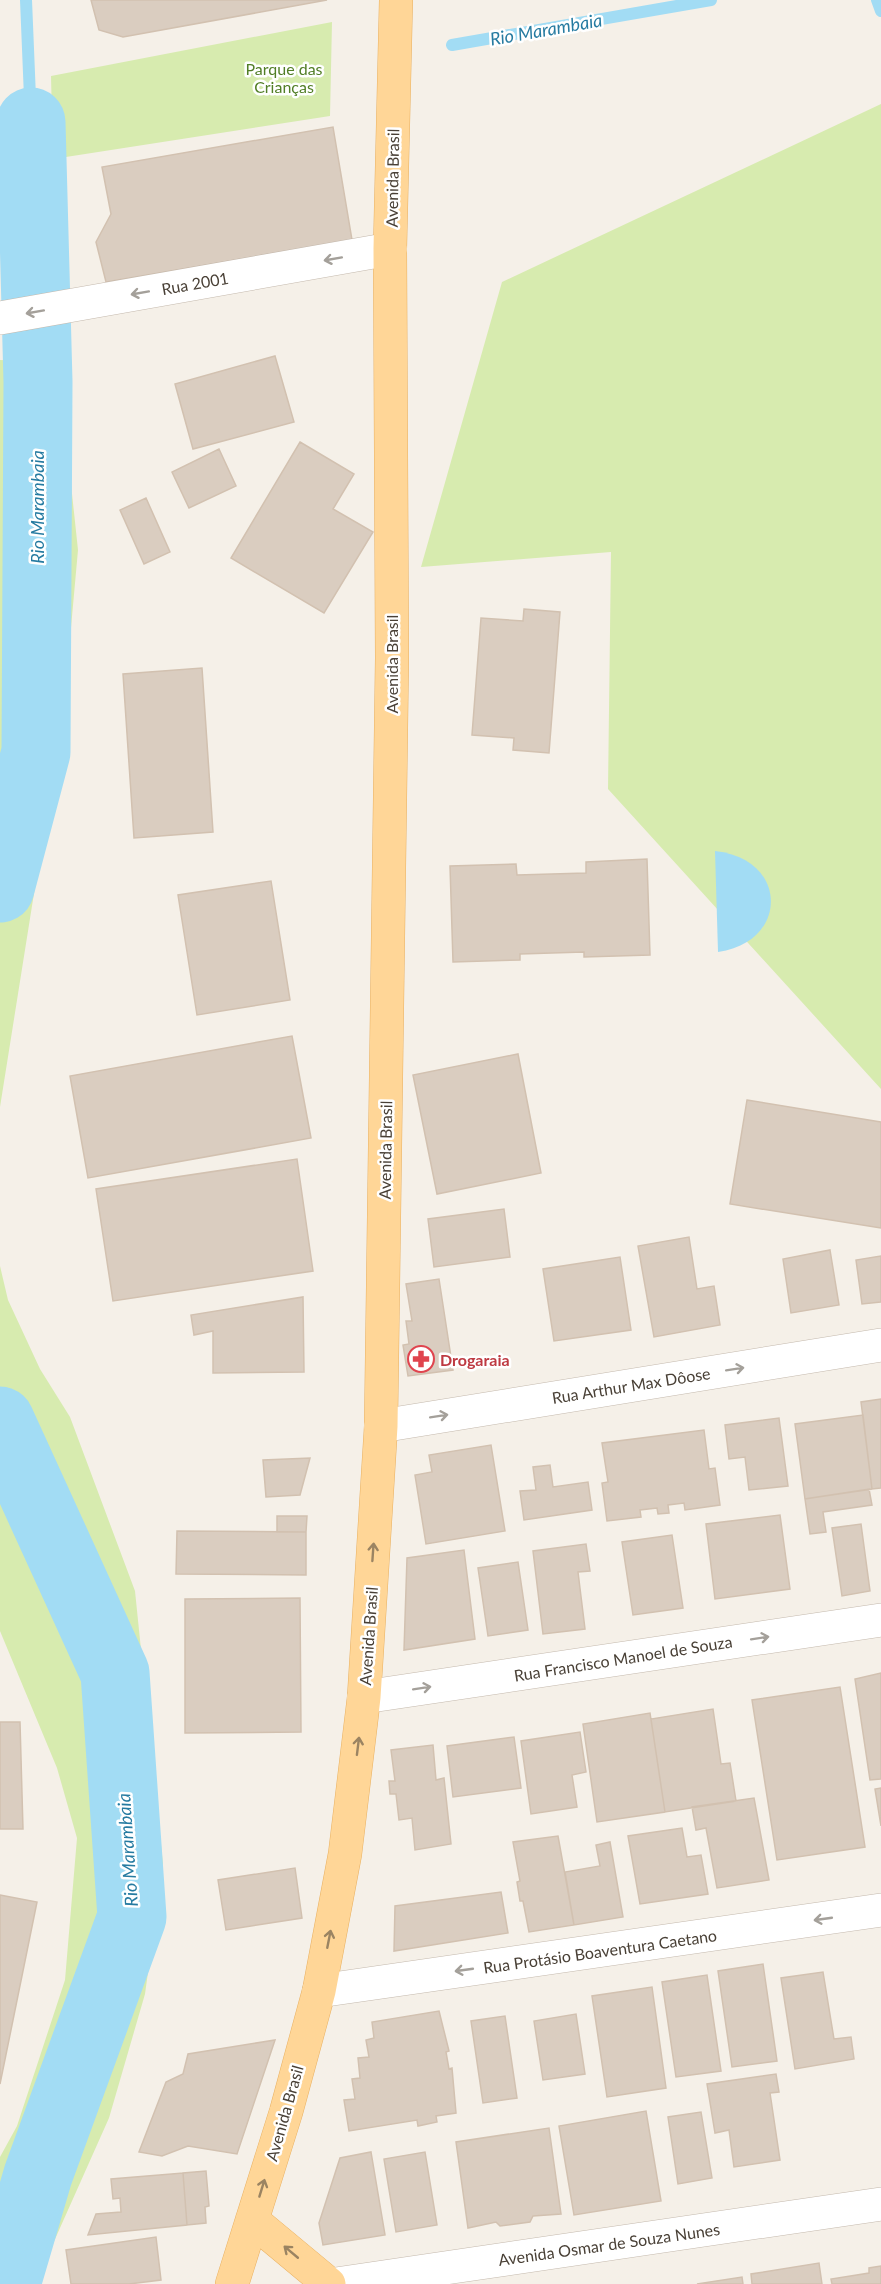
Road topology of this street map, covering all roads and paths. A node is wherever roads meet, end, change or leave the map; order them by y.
1 (396, 0) edge
2 (390, 249) junction
3 (0, 318) edge
4 (881, 1345) edge
5 (381, 1426) junction
6 (881, 1620) edge
7 (364, 1697) junction
8 (881, 1910) edge
9 (318, 1991) junction
10 (881, 2204) edge
11 (252, 2220) junction
12 (232, 2284) edge
13 (329, 2284) edge
14 (336, 2284) edge

1 - 2 main road, Avenida Brasil
2 -> 3 street, Rua 2001
2 - 5 main road, Avenida Brasil
5 -> 4 street, Rua Arthur Max Dôose
7 -> 5 main road, Avenida Brasil
7 -> 6 street, Rua Francisco Manoel de Souza
9 -> 7 main road, Avenida Brasil
8 -> 9 street, Rua Protásio Boaventura Caetano
11 -> 9 main road, Avenida Brasil
10 - 14 street, Avenida Osmar de Souza Nunes
11 - 12 main road, Avenida Brasil
13 -> 11 main road

